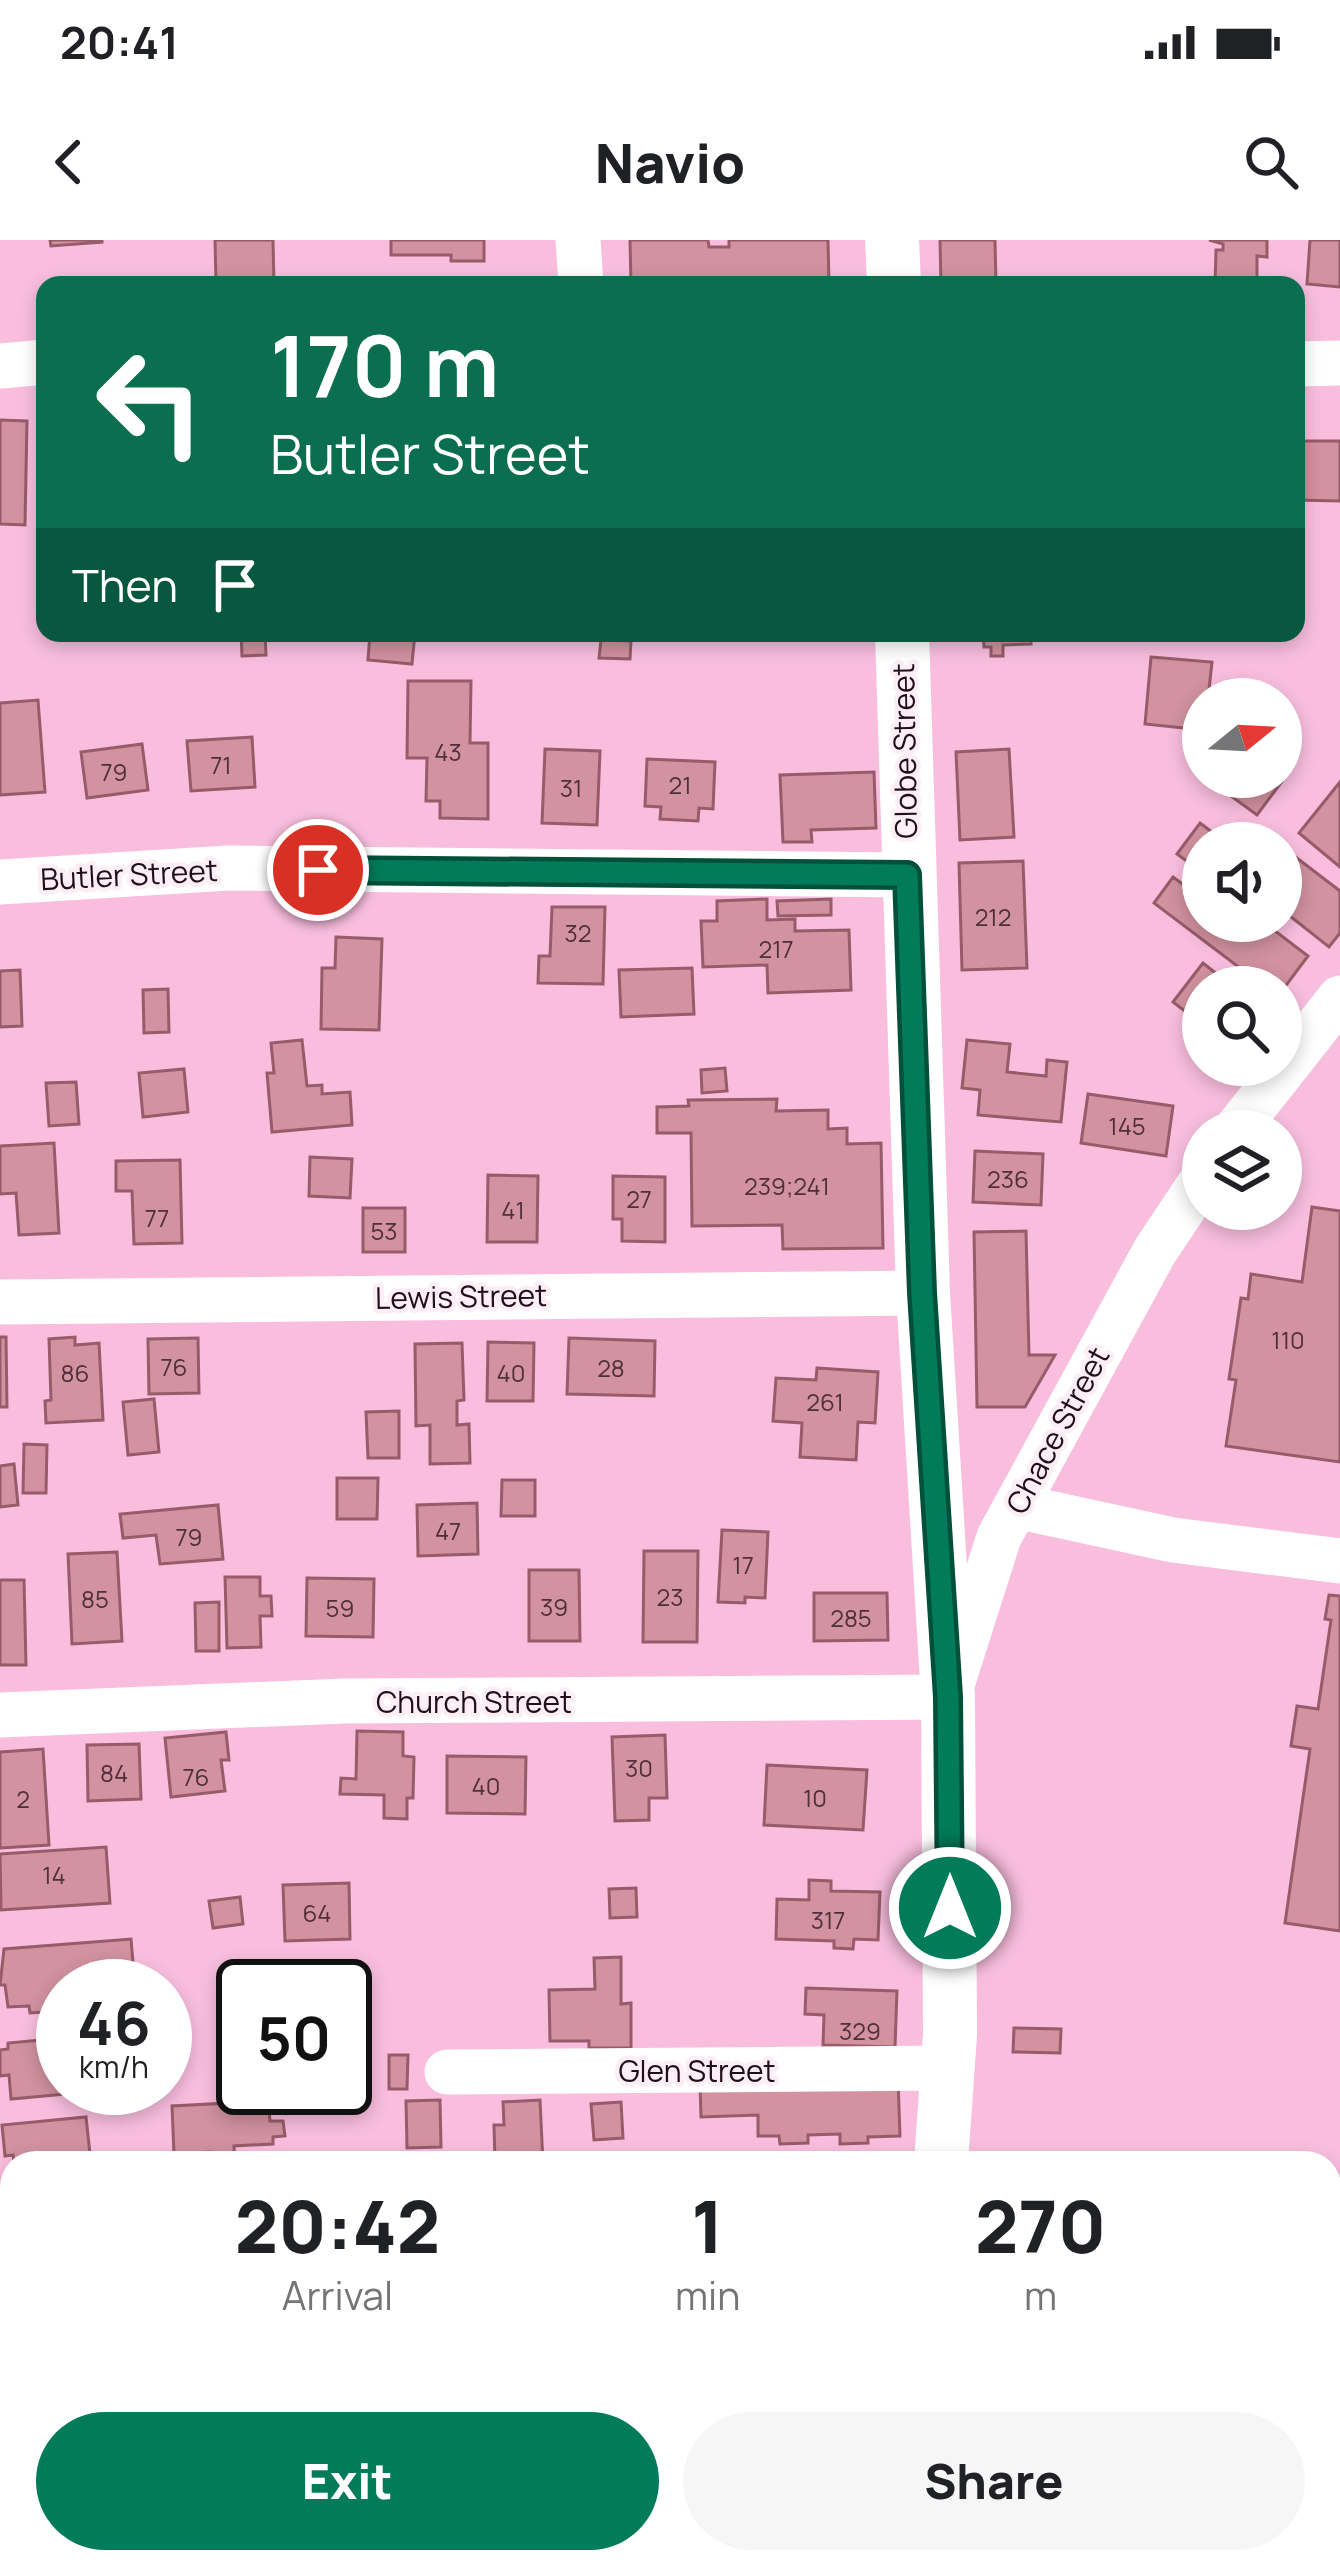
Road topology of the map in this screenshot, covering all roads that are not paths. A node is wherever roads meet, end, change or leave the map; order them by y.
1 (578, 240) edge
2 (892, 240) edge
3 (580, 276) edge
4 (894, 276) edge
5 (36, 363) edge
6 (1340, 363) edge
7 (1305, 364) edge
8 (0, 366) edge
9 (902, 642) edge
10 (907, 875) junction
11 (0, 882) edge
12 (1340, 998) edge
13 (1252, 1110) edge
14 (1182, 1210) edge
15 (922, 1293) junction
16 (0, 1302) edge
17 (1016, 1506) junction
18 (1340, 1561) edge
19 (948, 1697) junction
20 (0, 1715) edge
21 (947, 2068) junction
22 (447, 2072) dead end
23 (942, 2151) edge

1 - 3 street
2 - 4 main road
5 - 8 street
6 - 7 street
9 - 10 main road, Globe Street
10 - 11 street, Butler Street
10 - 15 main road, Globe Street
12 - 13 street
14 - 17 street, Chace Street
15 - 16 street, Lewis Street
15 - 19 main road, Globe Street
17 - 18 street
17 - 19 street, Chace Street
19 - 20 street, Church Street
19 - 21 main road, Globe Street
21 - 22 street, Glen Street
21 - 23 main road, Globe Street

